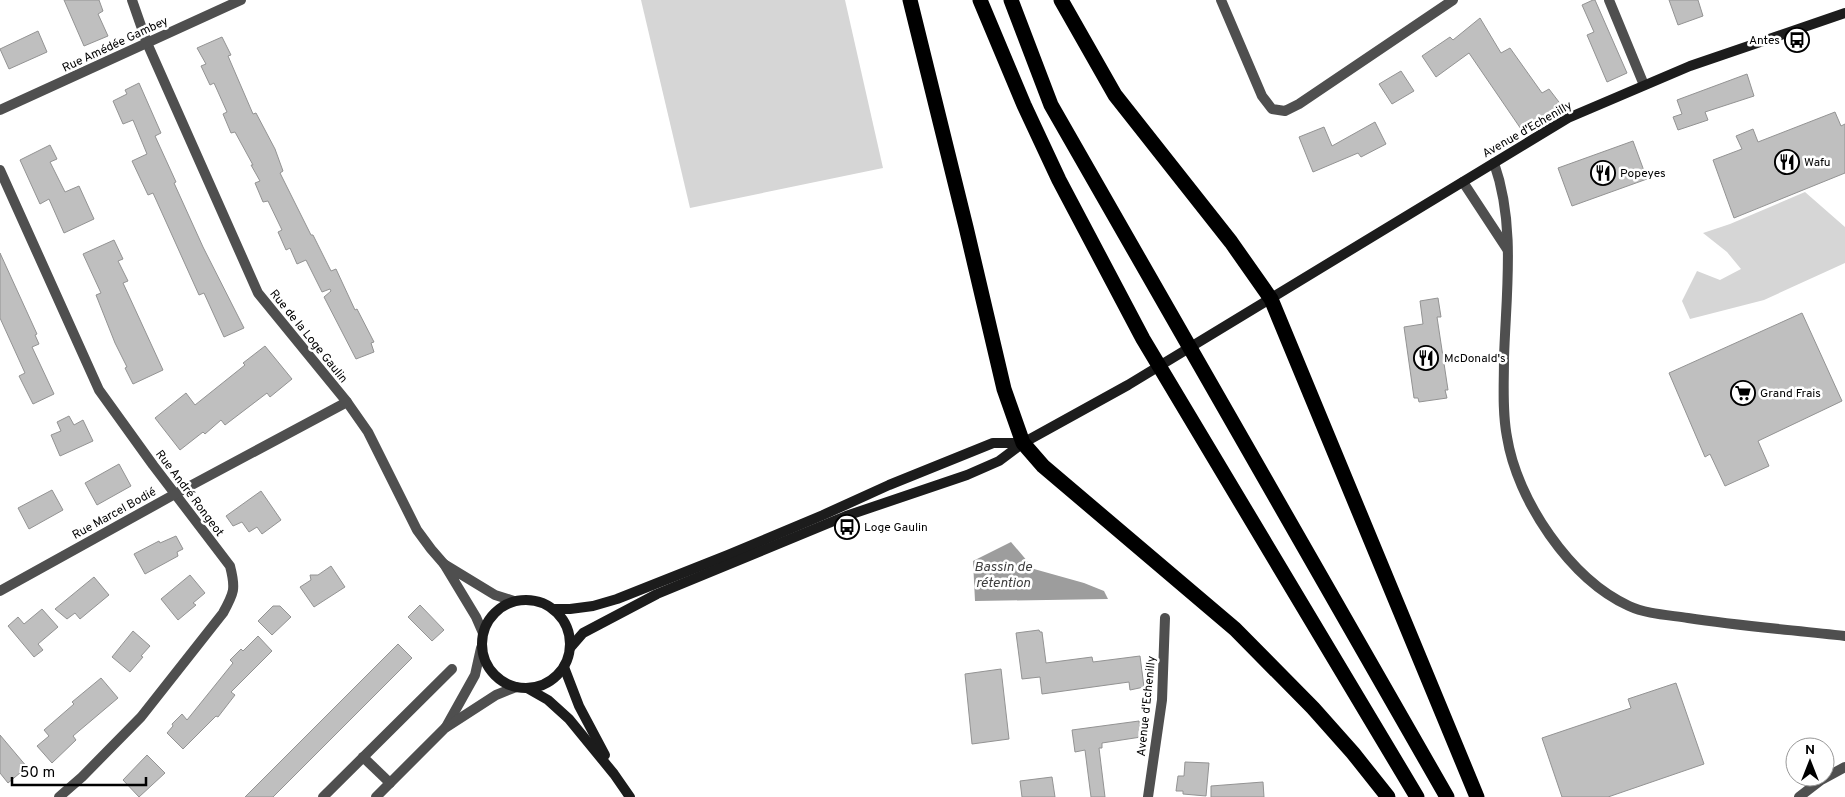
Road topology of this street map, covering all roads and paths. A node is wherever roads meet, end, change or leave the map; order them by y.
1 (132, 0) edge
2 (241, 0) edge
3 (910, 0) edge
4 (980, 0) edge
5 (1011, 0) edge
6 (1061, 0) edge
7 (1221, 0) edge
8 (1453, 0) edge
9 (1609, 0) edge
10 (1845, 13) edge
11 (147, 43) junction
12 (1644, 85) junction
13 (0, 110) edge
14 (1494, 163) junction
15 (0, 170) edge
16 (1463, 182) junction
17 (1508, 250) junction
18 (1271, 299) junction
19 (347, 402) junction
20 (1023, 443) junction
21 (174, 494) junction
22 (444, 564) junction
23 (0, 591) edge
24 (514, 602) junction
25 (553, 609) junction
26 (1164, 618) dead end
27 (483, 633) junction
28 (1845, 636) edge
29 (481, 648) junction
30 (570, 648) junction
31 (564, 667) junction
32 (452, 669) dead end
33 (516, 687) junction
34 (528, 688) junction
35 (445, 728) junction
36 (363, 757) junction
37 (1845, 767) edge
38 (614, 774) junction
39 (390, 783) junction
40 (59, 797) edge
41 (323, 797) edge
42 (376, 797) edge
43 (630, 797) edge
44 (1148, 797) edge
45 (1388, 797) edge
46 (1417, 797) edge
47 (1447, 797) edge
48 (1477, 797) edge
49 (1799, 797) edge

1 - 11 street, Rue de la Loge Gaulin
2 - 11 street, Rue Amédée Gambey
3 - 20 highway
4 - 46 highway
5 - 47 highway
6 - 18 highway
7 - 8 street
9 - 12 street
10 - 12 street, Avenue d'Echenilly
11 - 13 street, Rue Amédée Gambey
11 - 19 street, Rue de la Loge Gaulin
12 - 14 street, Avenue d'Echenilly
14 - 16 street, Avenue d'Echenilly
14 - 17 street
15 - 21 street, Rue André Rongeot
16 - 17 street
16 - 18 street, Avenue d'Echenilly
17 - 28 street
18 - 20 street, Avenue d'Echenilly
18 - 48 highway
19 - 21 street, Rue Marcel Bodié
19 - 22 street, Rue de la Loge Gaulin
20 - 25 street
20 - 30 street, Avenue d'Echenilly
20 - 45 highway
21 - 23 street, Rue Marcel Bodié
21 - 40 street, Rue André Rongeot
22 - 24 street, Rue de la Loge Gaulin
22 - 27 street, Rue de la Loge Gaulin
24 - 25 street
24 - 27 street
25 - 30 street
26 - 44 street, Avenue d'Echenilly
27 - 29 street
29 - 33 street
29 - 35 street
30 - 31 street
31 - 34 street
31 - 38 street
32 - 36 street
33 - 34 street
33 - 35 street
34 - 38 street
35 - 39 street
36 - 39 street
36 - 41 street
37 - 49 street
38 - 43 street
39 - 42 street

